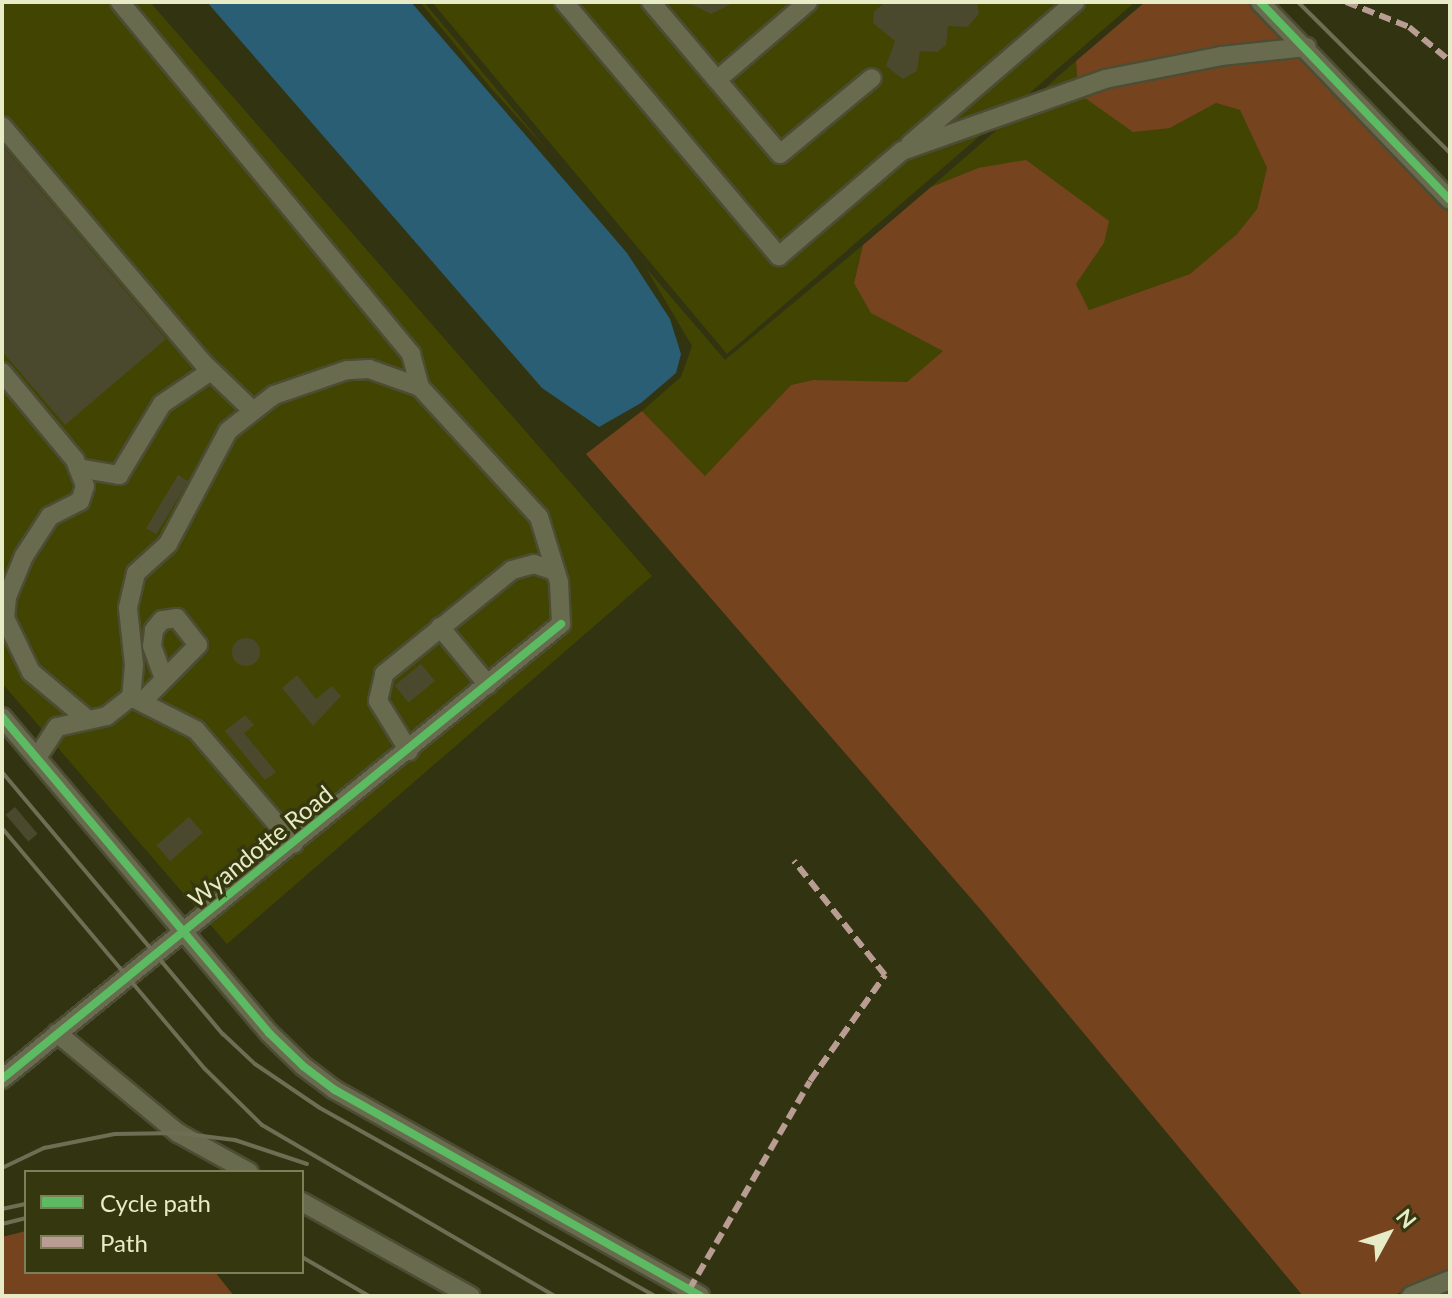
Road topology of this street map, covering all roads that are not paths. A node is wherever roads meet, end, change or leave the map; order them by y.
1 (120, 2) edge
2 (564, 2) edge
3 (651, 2) edge
4 (808, 2) edge
5 (1075, 2) edge
6 (1260, 2) edge
7 (1307, 47) junction
8 (872, 78) dead end
9 (717, 80) junction
10 (2, 126) edge
11 (902, 151) junction
12 (1450, 200) edge
13 (211, 371) junction
14 (2, 372) edge
15 (420, 387) junction
16 (252, 410) junction
17 (78, 468) junction
18 (554, 571) junction
19 (440, 627) junction
20 (163, 677) dead end
21 (488, 685) junction
22 (136, 700) junction
23 (2, 717) edge
24 (87, 719) junction
25 (409, 751) junction
26 (37, 758) junction
27 (294, 844) junction
28 (185, 932) junction
29 (57, 1033) junction
30 (4, 1072) edge
31 (245, 1170) edge
32 (304, 1203) edge
33 (1450, 1280) edge
34 (470, 1296) edge
35 (700, 1296) edge
36 (1411, 1296) edge

1 - 15 street
2 - 11 street
3 - 9 street
4 - 9 street
5 - 11 street
6 - 7 street
7 - 11 street
7 - 12 street
8 - 9 street
10 - 13 street
13 - 16 street
13 - 17 street
14 - 17 street
15 - 16 street
15 - 18 street
16 - 22 street
17 - 24 street
18 - 19 street
18 - 21 street, Wyandotte Road
19 - 21 street
19 - 25 street
20 - 22 street
21 - 25 street, Wyandotte Road
22 - 24 street
22 - 27 street
23 - 26 street
24 - 26 street
25 - 27 street, Wyandotte Road
26 - 28 street
27 - 28 street, Wyandotte Road
28 - 29 street, Wyandotte Road
28 - 35 street
29 - 30 street, Wyandotte Road
29 - 31 street
32 - 34 street
33 - 36 street

